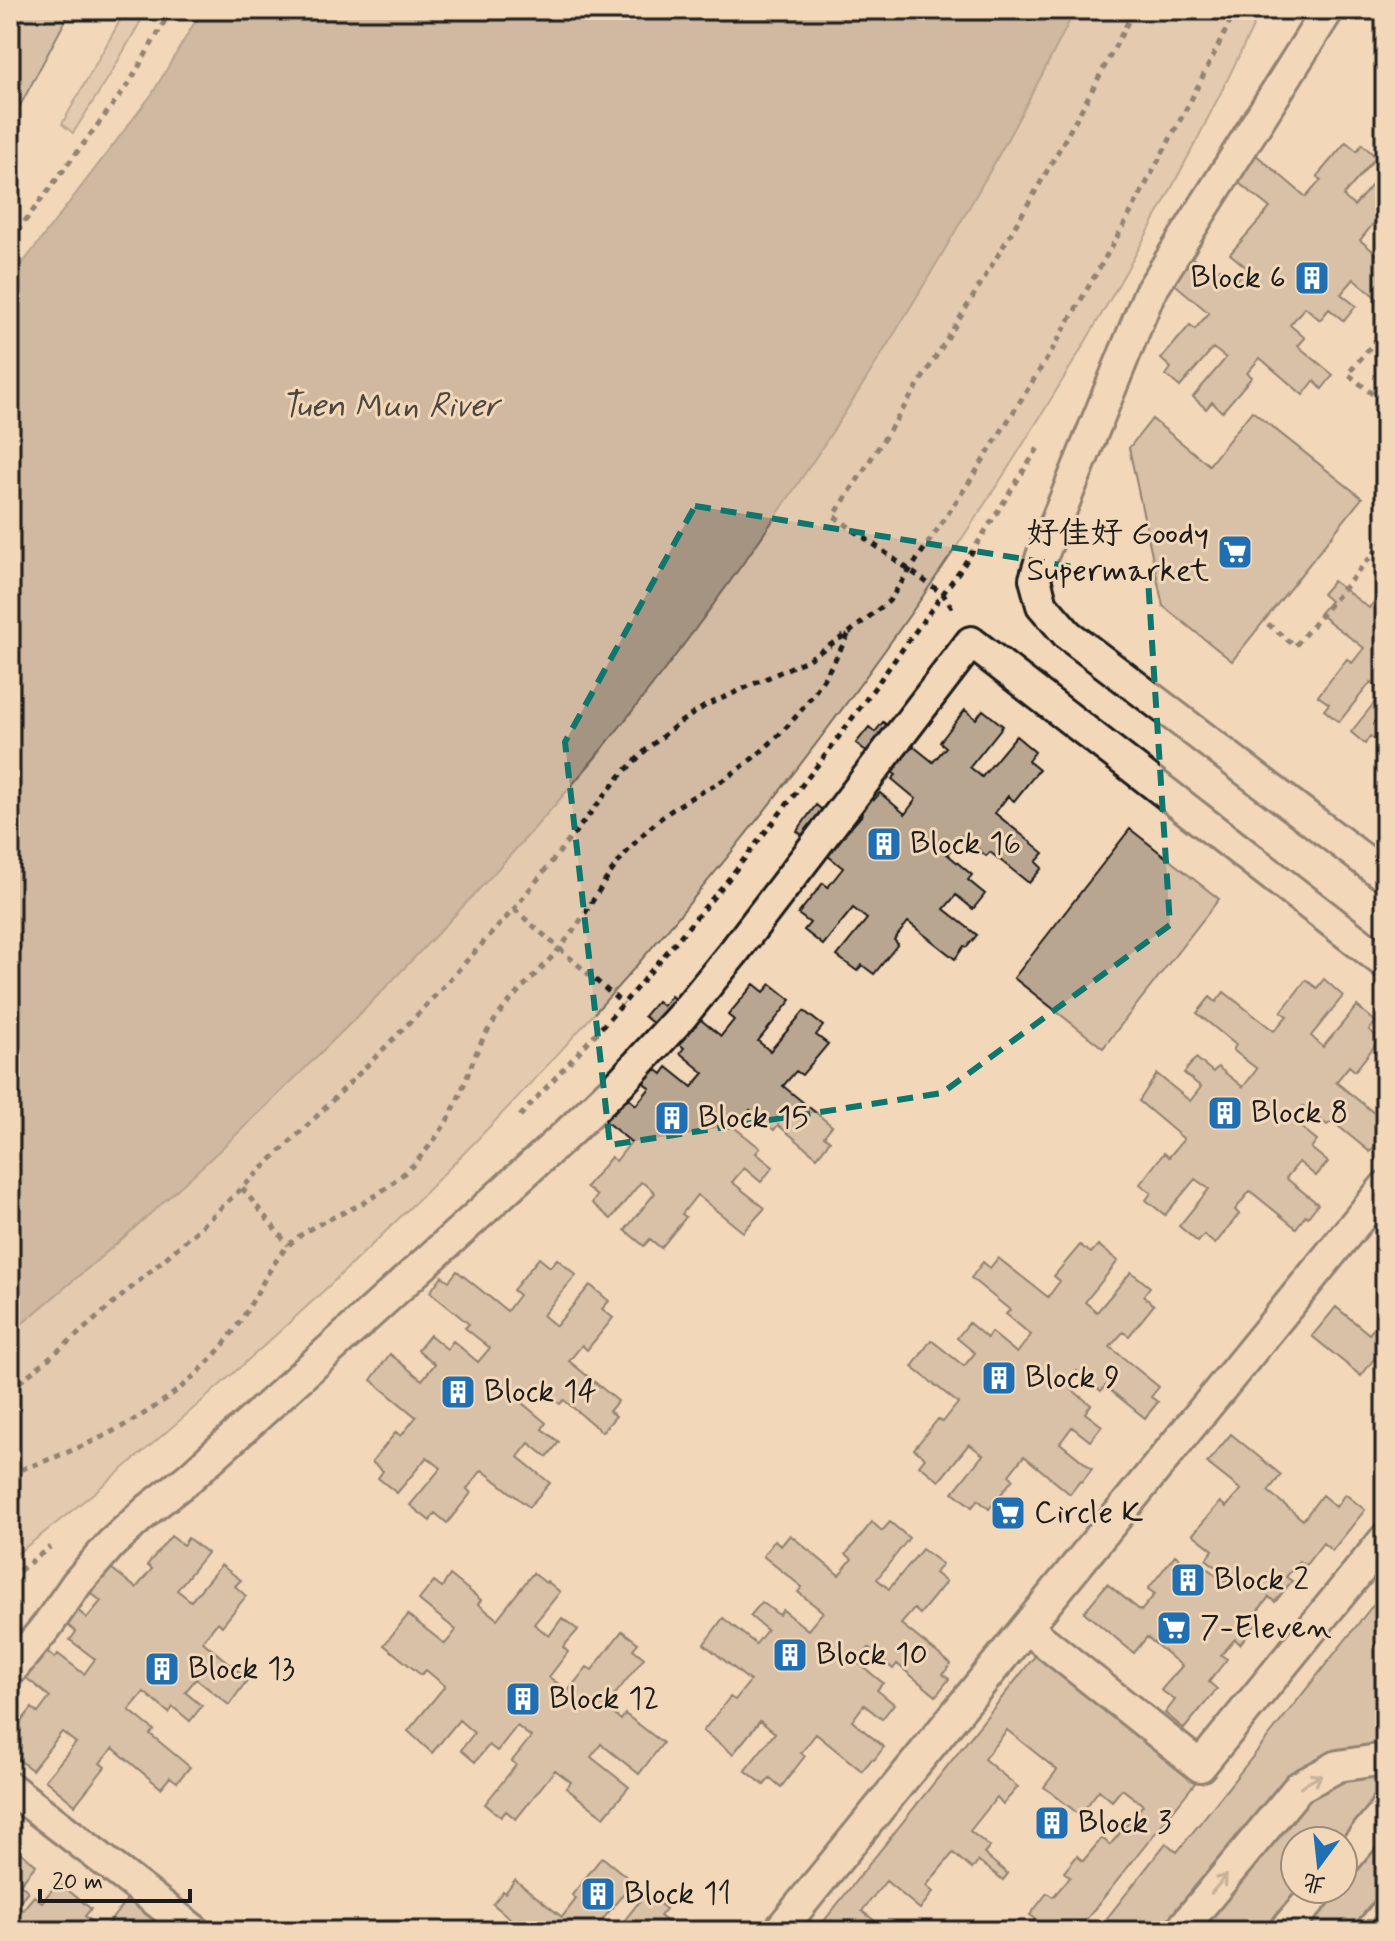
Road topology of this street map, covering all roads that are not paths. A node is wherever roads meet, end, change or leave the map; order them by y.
1 (1328, 10) edge
2 (1385, 876) edge
3 (1385, 963) edge
4 (1385, 1187) edge
5 (1385, 1539) edge
6 (1027, 1628) junction
7 (10, 1671) edge
8 (1385, 1759) edge
9 (10, 1788) edge
10 (1385, 1813) edge
11 (1359, 1843) edge
12 (1306, 1905) edge
13 (1385, 1914) edge
14 (195, 1931) edge
15 (779, 1931) edge
16 (1180, 1931) edge
17 (1284, 1931) edge
18 (1371, 1931) edge

1 - 2 lane
3 - 7 lane
4 - 6 lane
5 - 6 lane
6 - 15 lane
16 -> 8 lane
9 - 14 lane
10 - 11 lane
12 - 17 lane
13 - 18 lane

